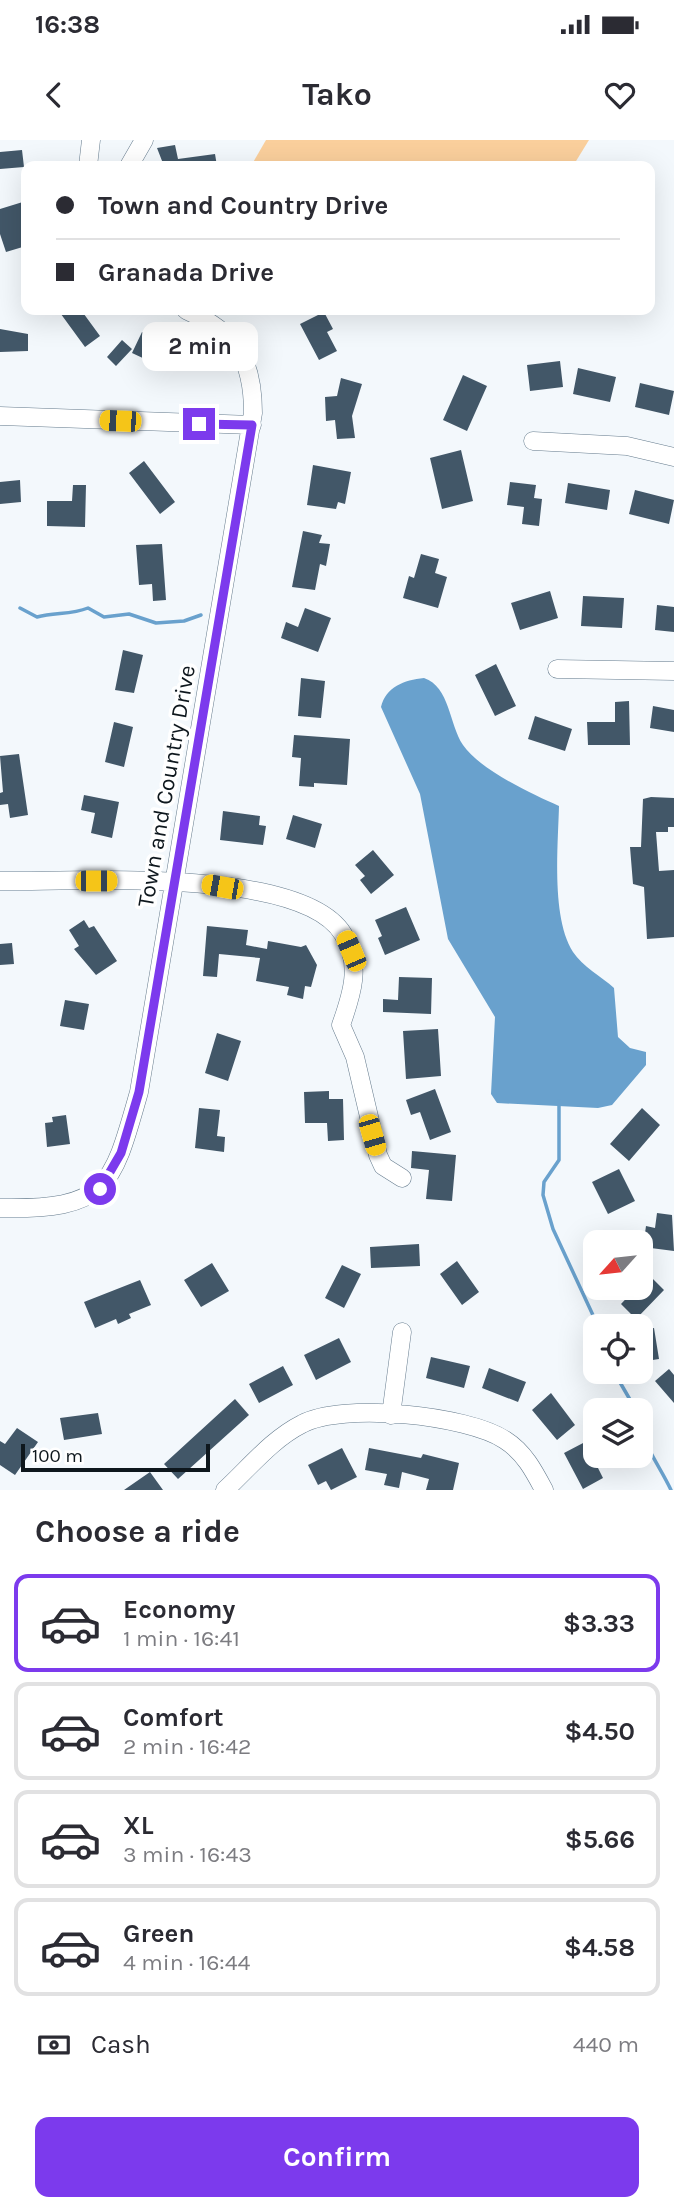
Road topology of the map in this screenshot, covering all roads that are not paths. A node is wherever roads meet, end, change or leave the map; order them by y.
1 (91, 140) edge
2 (144, 140) edge
3 (89, 161) edge
4 (132, 161) edge
5 (195, 315) edge
6 (0, 416) edge
7 (252, 425) junction
8 (533, 441) dead end
9 (674, 457) edge
10 (556, 669) dead end
11 (674, 671) edge
12 (175, 880) junction
13 (0, 881) edge
14 (402, 1178) dead end
15 (0, 1208) edge
16 (402, 1332) dead end
17 (391, 1415) junction
18 (225, 1490) edge
19 (544, 1490) edge

1 - 3 street
2 - 4 street
5 - 7 street, Town and Country Drive
6 - 7 street
7 - 12 street, Town and Country Drive
8 - 9 street
10 - 11 street
12 - 13 street
12 - 14 street
12 - 15 street, Town and Country Drive
16 - 17 street
17 - 18 street
17 - 19 street

